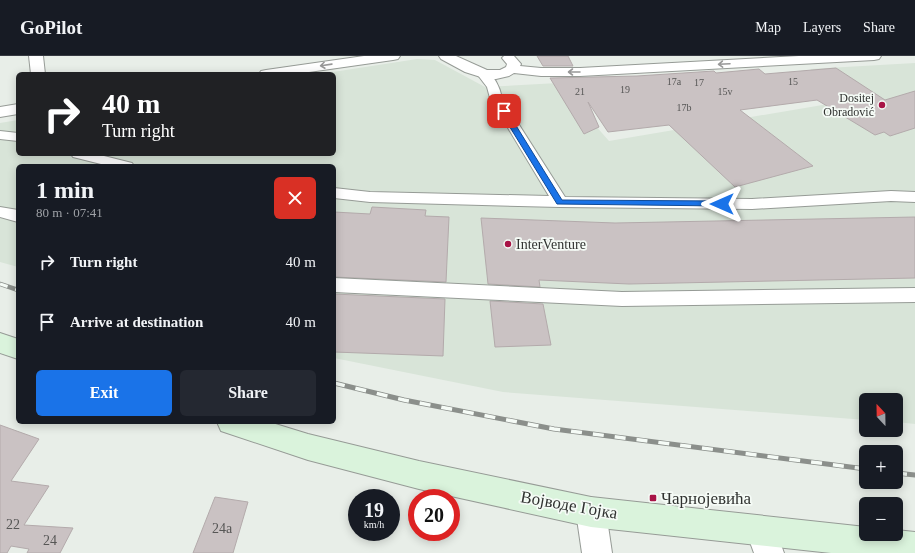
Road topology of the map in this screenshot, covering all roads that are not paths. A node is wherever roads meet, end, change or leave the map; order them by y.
1 (36, 56) edge
2 (393, 56) edge
3 (446, 56) edge
4 (506, 56) edge
5 (631, 56) edge
6 (874, 56) edge
7 (512, 69) junction
8 (613, 70) junction
9 (38, 72) edge
10 (280, 72) edge
11 (483, 74) junction
12 (16, 110) edge
13 (0, 112) edge
14 (0, 134) edge
15 (16, 137) edge
16 (86, 156) edge
17 (119, 164) edge
18 (336, 193) edge
19 (915, 197) edge
20 (560, 202) junction
21 (0, 212) edge
22 (16, 216) edge
23 (336, 285) edge
24 (915, 295) edge
25 (0, 343) edge
26 (16, 348) edge
27 (236, 424) edge
28 (591, 512) junction
29 (765, 542) edge
30 (915, 548) edge
31 (597, 553) edge

1 - 9 street
2 -> 10 street
3 - 11 street
4 - 7 street
5 - 8 street
6 -> 8 street
8 -> 7 street
7 - 11 street
11 - 20 lane
12 - 13 street
14 - 15 lane
16 - 17 lane
18 - 20 lane
19 - 20 lane
21 - 22 lane
23 - 24 lane
25 - 26 street
27 - 28 street, Војводе Гојка
28 - 29 street, Војводе Гојка
28 - 31 street
29 - 30 street, Војводе Гојка

